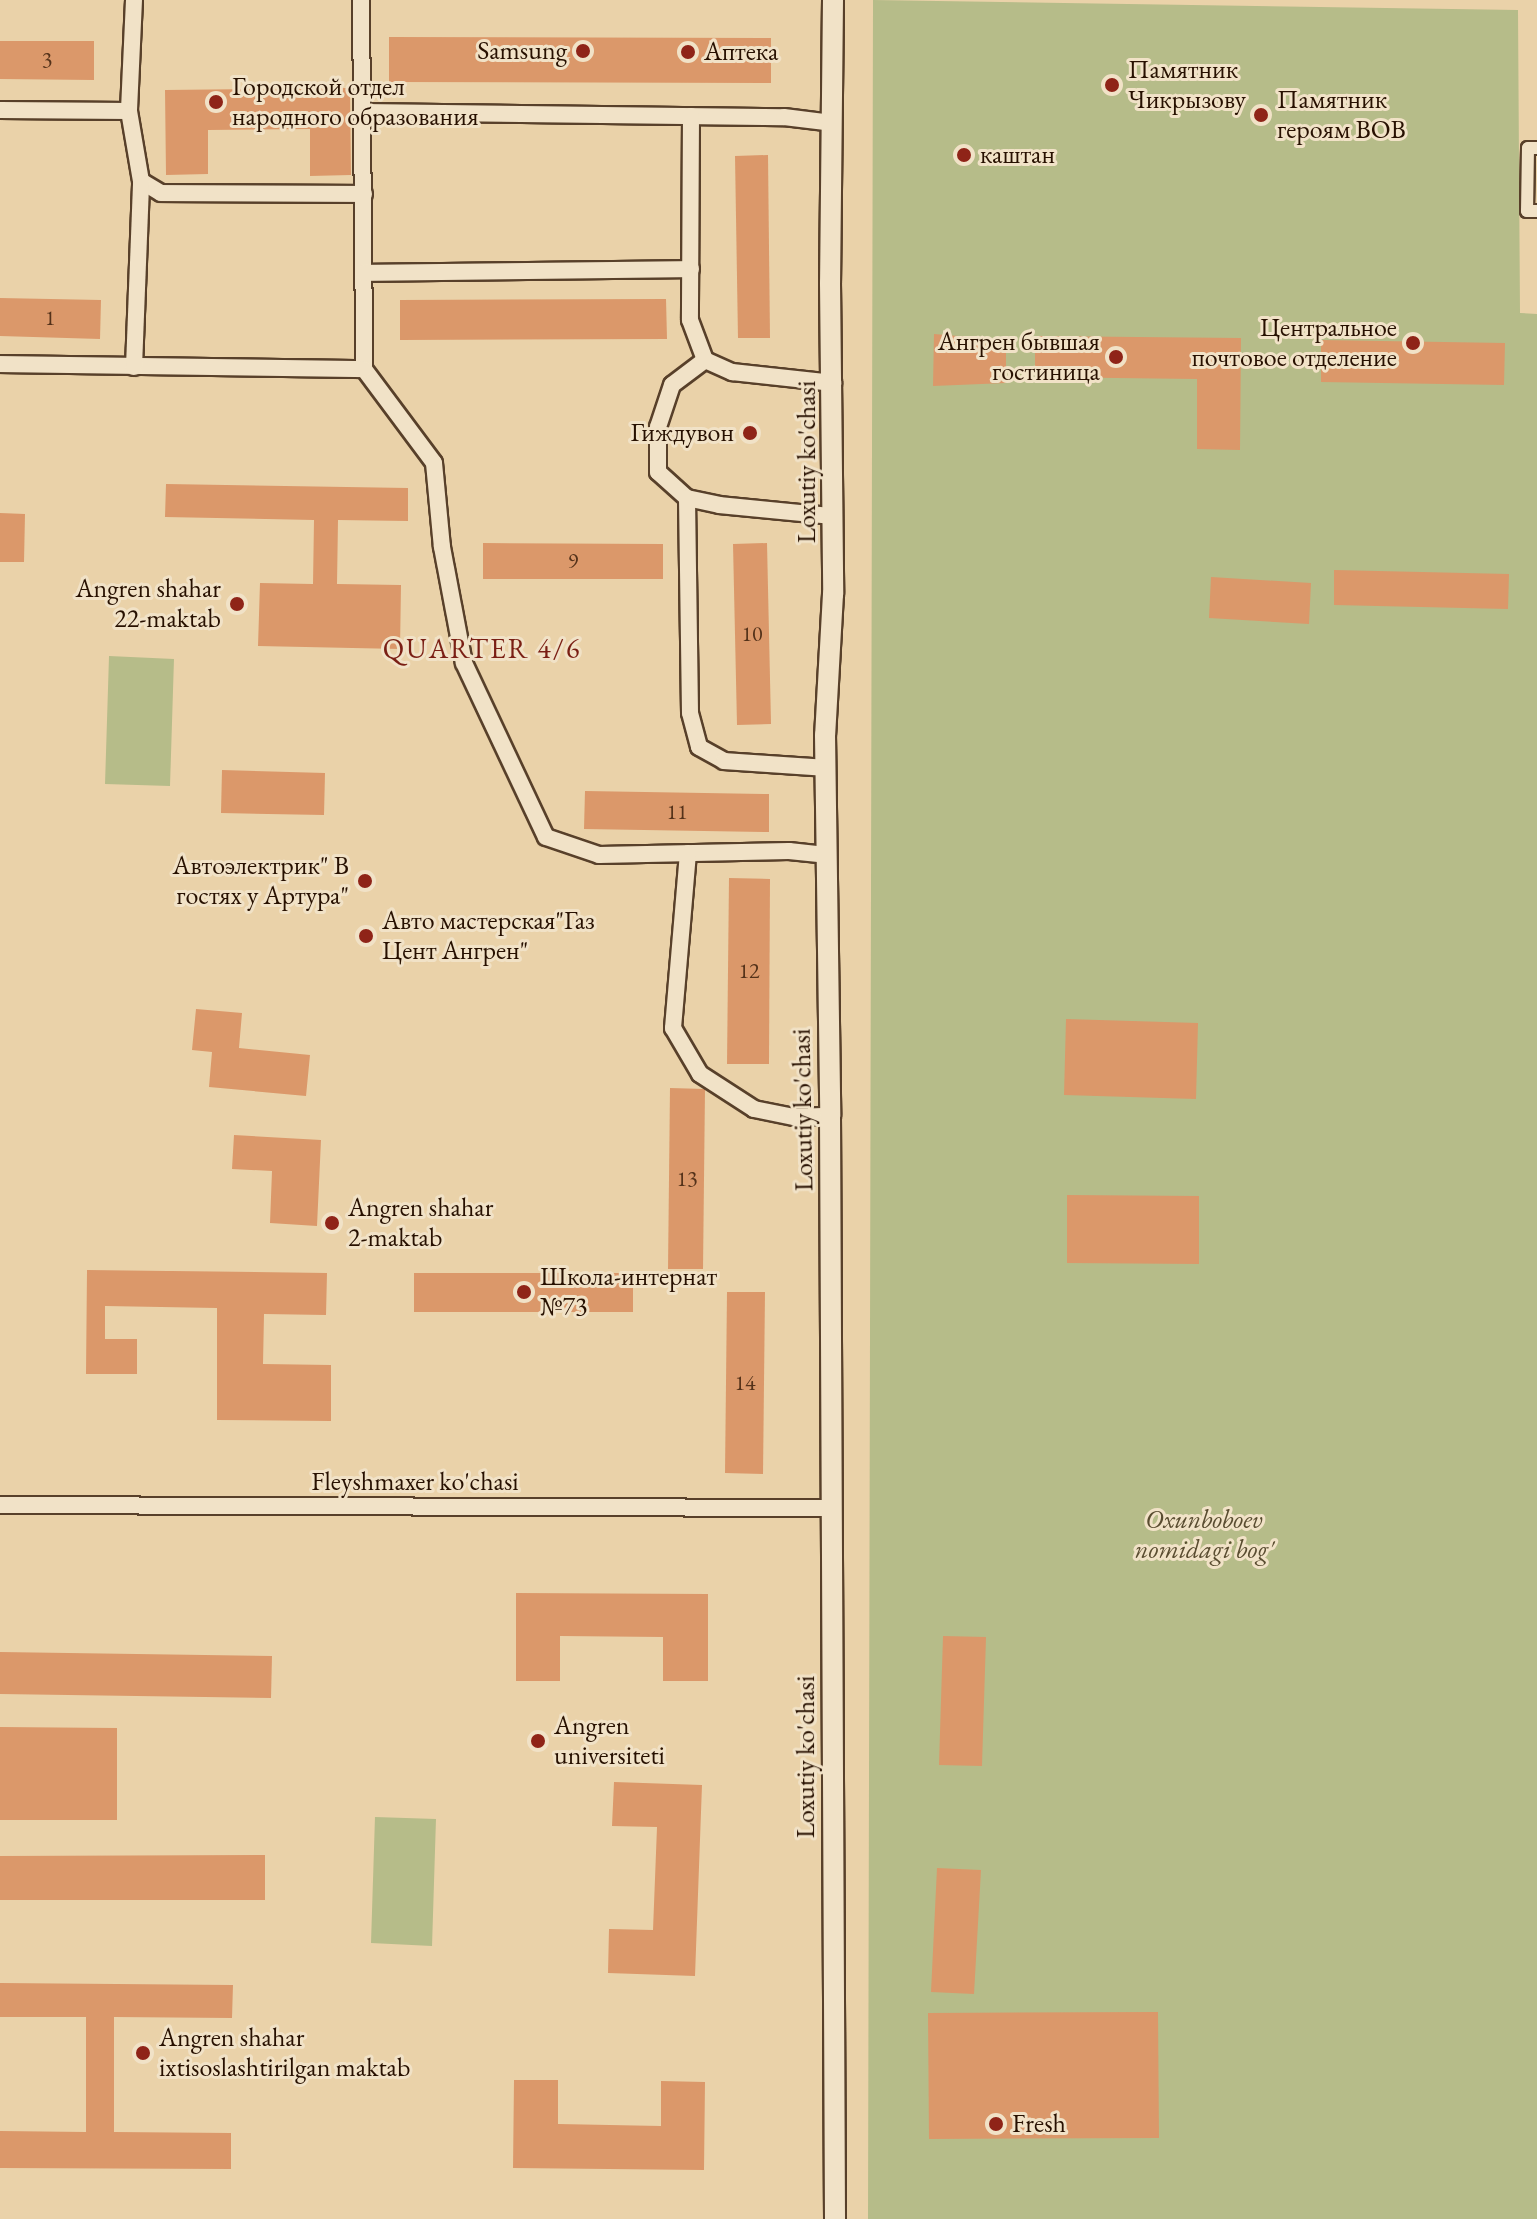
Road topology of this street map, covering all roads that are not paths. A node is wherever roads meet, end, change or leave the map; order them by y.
1 (134, 0) edge
2 (361, 0) edge
3 (833, 0) edge
4 (0, 110) edge
5 (129, 111) junction
6 (363, 112) junction
7 (691, 116) junction
8 (832, 123) junction
9 (1537, 148) edge
10 (141, 181) junction
11 (364, 194) junction
12 (1537, 211) edge
13 (691, 269) junction
14 (364, 273) junction
15 (705, 360) junction
16 (0, 364) edge
17 (134, 367) junction
18 (364, 369) junction
19 (833, 383) junction
20 (687, 498) junction
21 (832, 516) junction
22 (827, 768) junction
23 (688, 853) junction
24 (826, 855) junction
25 (830, 1116) junction
26 (0, 1505) edge
27 (830, 1508) junction
28 (835, 2219) edge

1 - 5 street
2 - 6 street
3 - 8 street, Loxutiy ko'chasi
4 - 5 street
5 - 10 street
6 - 7 street
6 - 11 street
7 - 8 street
7 - 13 street
8 - 19 street, Loxutiy ko'chasi
9 - 12 street
10 - 11 street
10 - 17 street
11 - 14 street
13 - 14 street
13 - 15 street
14 - 18 street
15 - 19 street
15 - 20 street
16 - 17 street
17 - 18 street
18 - 23 street
19 - 21 street, Loxutiy ko'chasi
20 - 21 street
20 - 22 street
21 - 22 street, Loxutiy ko'chasi
22 - 24 street, Loxutiy ko'chasi
23 - 24 street
23 - 25 street
24 - 25 street, Loxutiy ko'chasi
25 - 27 street, Loxutiy ko'chasi
26 - 27 street, Fleyshmaxer ko'chasi
27 - 28 street, Loxutiy ko'chasi

